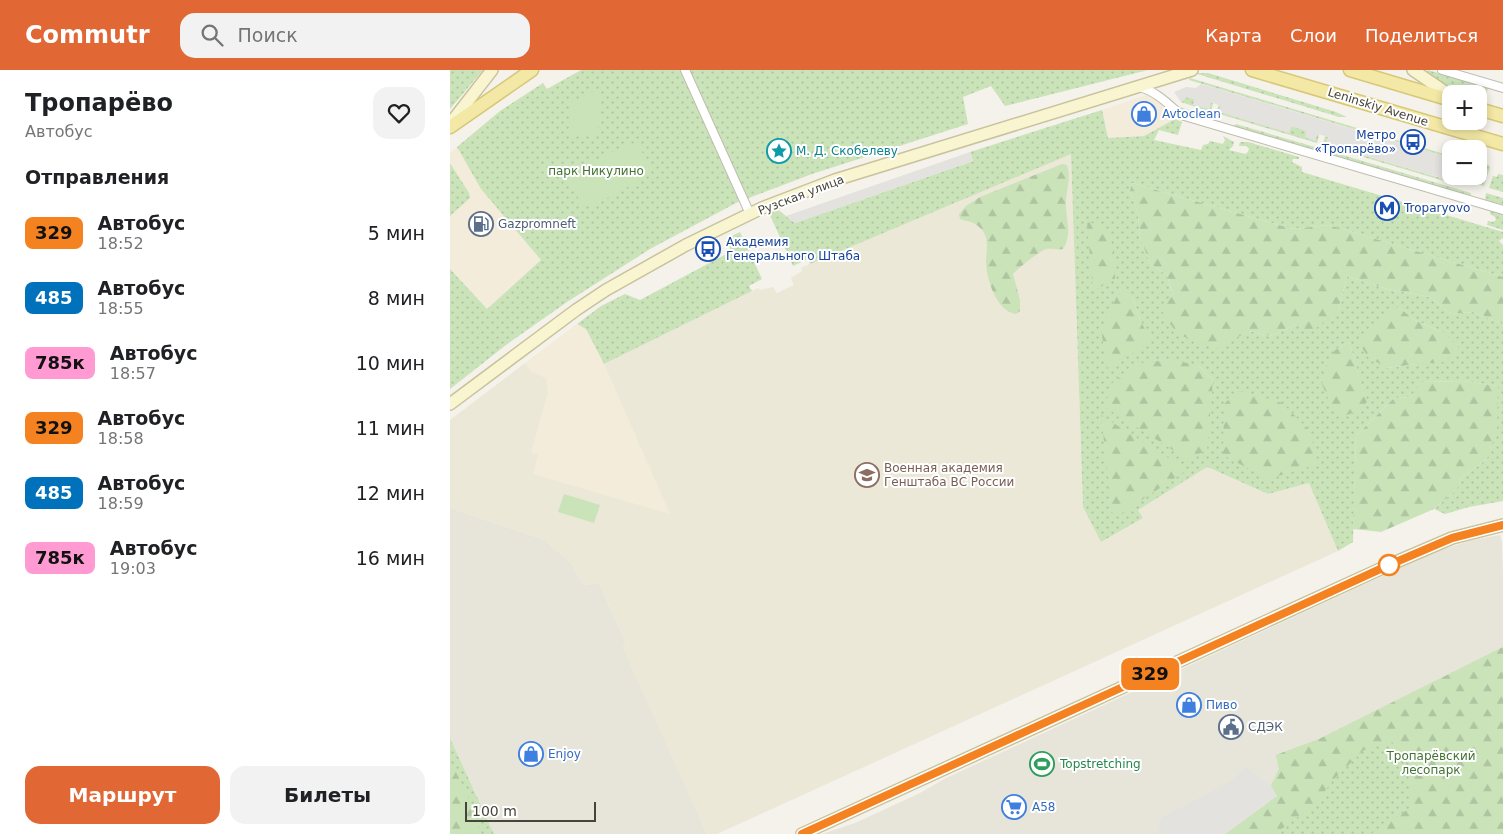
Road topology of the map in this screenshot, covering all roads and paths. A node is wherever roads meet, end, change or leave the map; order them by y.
1 (492, 70) edge
2 (532, 70) edge
3 (685, 70) edge
4 (1192, 70) edge
5 (1252, 70) edge
6 (1350, 70) edge
7 (1413, 70) edge
8 (1442, 70) edge
9 (1139, 87) junction
10 (1503, 88) edge
11 (1442, 90) edge
12 (1442, 97) edge
13 (1487, 111) edge
14 (1503, 116) edge
15 (450, 126) edge
16 (1503, 144) edge
17 (1503, 210) edge
18 (750, 214) junction
19 (450, 404) edge
20 (1503, 525) edge
21 (802, 834) edge

1 - 15 street
2 - 15 main road
3 - 18 street
4 - 9 street, Рузская улица
5 - 16 main road, Leninskiy Avenue
6 - 12 main road
7 - 11 street
8 - 10 street
9 - 17 street
9 - 18 street, Рузская улица
13 - 14 main road
18 - 19 street, Рузская улица
20 - 21 street

